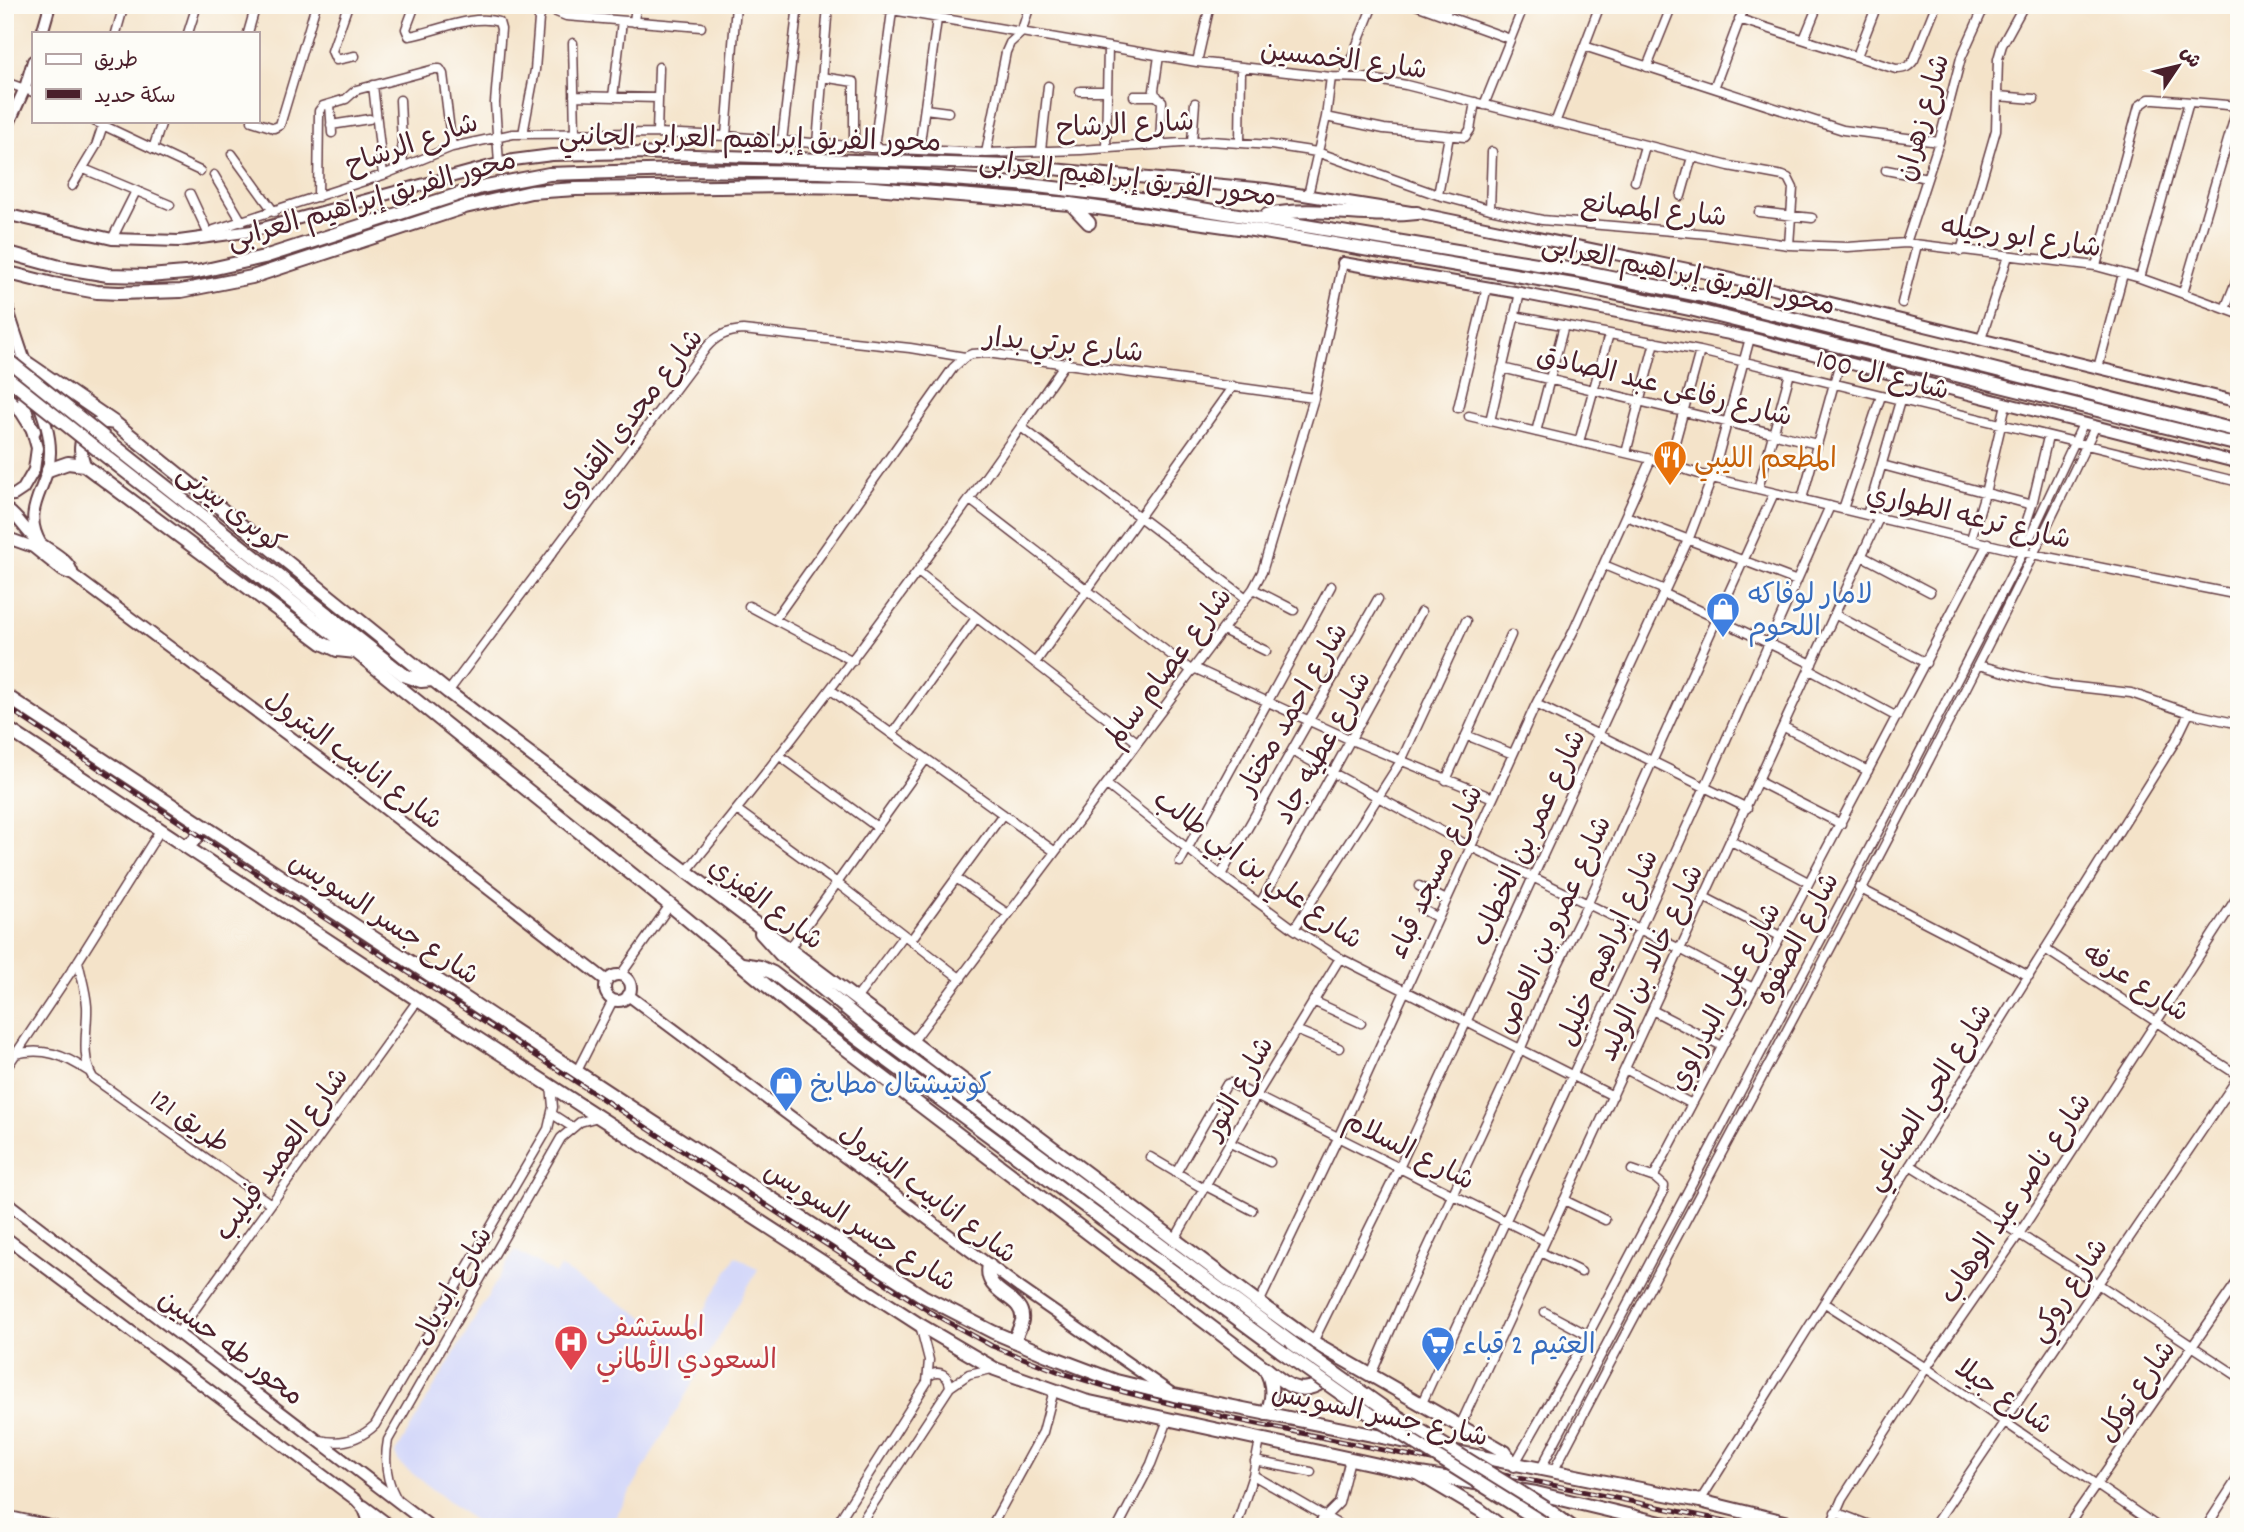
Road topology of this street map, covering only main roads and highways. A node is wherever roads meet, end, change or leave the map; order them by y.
1 (1070, 204) junction
2 (1417, 213) road end
3 (1258, 218) junction
4 (1089, 223) dead end
5 (5, 252) edge
6 (5, 272) edge
7 (1754, 325) junction
8 (1751, 338) road end
9 (5, 358) edge
10 (26, 362) road end
11 (5, 376) edge
12 (5, 396) edge
13 (115, 423) junction
14 (34, 430) road end
15 (2239, 431) edge
16 (2239, 445) edge
17 (84, 465) junction
18 (48, 470) road end
19 (356, 652) junction
20 (433, 680) junction
21 (5, 695) edge
22 (5, 727) edge
23 (197, 822) junction
24 (227, 842) junction
25 (185, 845) junction
26 (213, 864) junction
27 (757, 926) junction
28 (741, 964) junction
29 (989, 1265) road end
30 (1014, 1342) junction
31 (1313, 1342) junction
32 (1287, 1347) junction
33 (1264, 1367) junction
34 (1266, 1414) junction
35 (1514, 1465) junction
36 (1420, 1475) junction
37 (1761, 1522) edge
38 (1661, 1523) junction
39 (1502, 1527) edge
40 (1547, 1527) edge
41 (1572, 1527) edge
42 (1642, 1527) edge
43 (1694, 1527) edge
44 (1805, 1527) edge

1 - 4 main road
1 - 6 main road, محور الفريق إبراهيم العرابى
1 - 7 main road, محور الفريق إبراهيم العرابى
2 - 3 main road
3 - 5 main road, محور الفريق إبراهيم العرابى
3 - 15 main road, محور الفريق إبراهيم العرابى
7 - 8 main road
7 - 16 main road, محور الفريق إبراهيم العرابى
9 - 20 main road, كوبرى بيرتى, bridge
10 - 13 main road
11 - 19 main road, كوبرى بيرتى, bridge
12 - 14 main road
13 - 17 main road
13 - 20 main road
17 - 18 main road
17 - 19 main road
19 - 28 main road, كوبرى بيرتى
20 - 27 main road, شارع الفيزي
21 - 23 main road, شارع جسر السويس
22 - 25 main road, شارع جسر السويس
23 - 24 main road, شارع جسر السويس
23 - 25 main road
24 - 26 main road
24 - 30 main road, شارع جسر السويس
25 - 26 main road, شارع جسر السويس
26 - 36 main road, شارع جسر السويس
27 - 31 main road, شارع الفيزي
27 - 32 main road
28 - 32 main road
28 - 33 main road, كوبرى بيرتى
29 - 30 main road
30 - 34 main road, شارع جسر السويس
31 - 33 main road, كوبرى بيرتى
31 - 35 main road, شارع الفيزي
32 - 40 main road, bridge
32 - 41 main road, bridge
33 - 34 main road
34 - 35 main road, شارع جسر السويس
35 - 37 main road, شارع جسر السويس
36 - 38 main road, شارع جسر السويس
36 - 39 main road
37 - 44 main road, شارع جسر السويس
38 - 42 main road
38 - 43 main road, شارع جسر السويس

